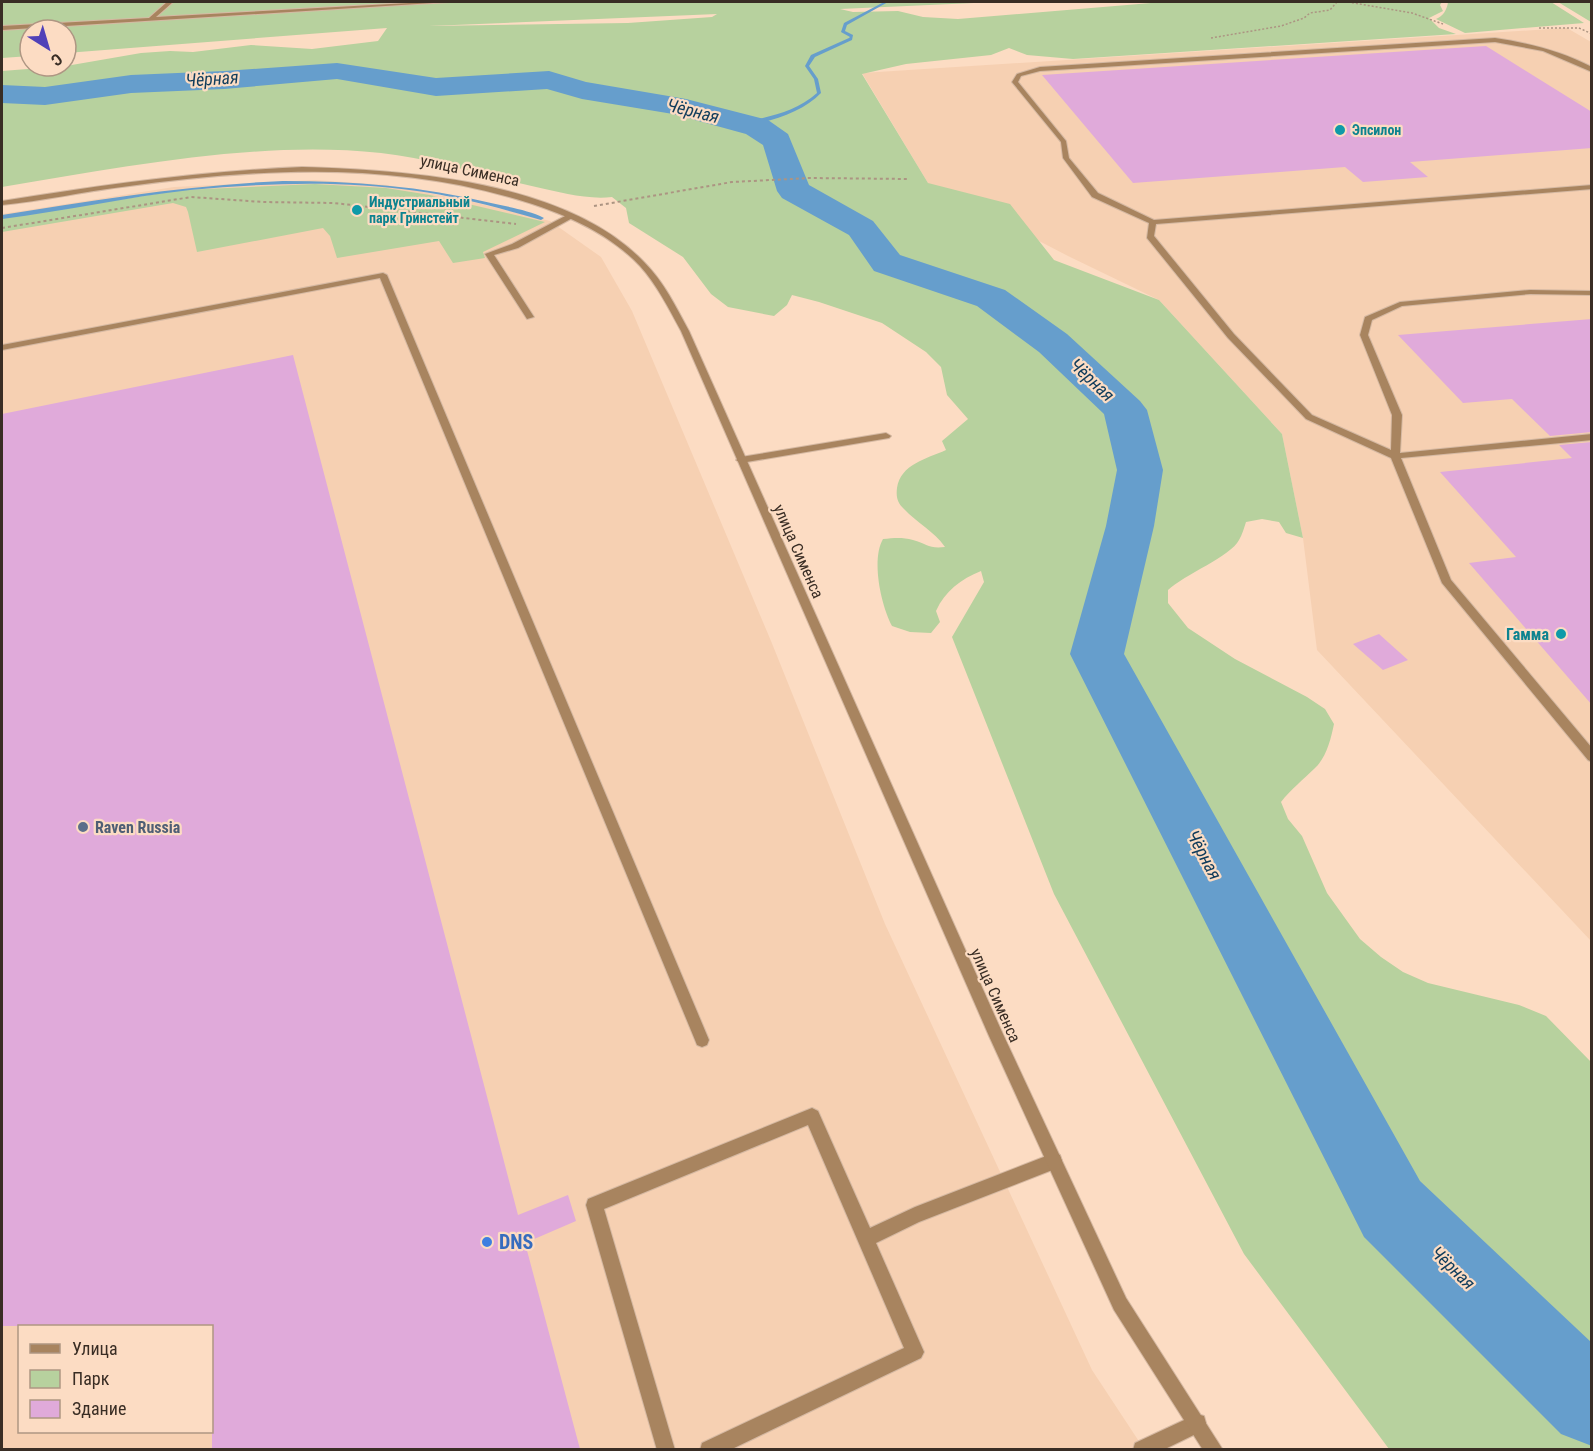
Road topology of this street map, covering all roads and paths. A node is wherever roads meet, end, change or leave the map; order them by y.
1 (170, 2) edge
2 (447, 2) edge
3 (1337, 2) edge
4 (1348, 2) edge
5 (354, 4) edge
6 (152, 18) junction
7 (1449, 27) dead end
8 (2, 28) edge
9 (1586, 31) dead end
10 (1592, 34) edge
11 (1204, 38) dead end
12 (1592, 70) edge
13 (909, 179) dead end
14 (1592, 187) edge
15 (2, 203) edge
16 (589, 208) dead end
17 (572, 216) junction
18 (1153, 222) junction
19 (552, 227) junction
20 (2, 228) edge
21 (1592, 293) edge
22 (530, 317) dead end
23 (2, 348) edge
24 (886, 436) dead end
25 (1592, 437) edge
26 (1395, 456) junction
27 (741, 460) junction
28 (1592, 757) edge
29 (702, 1040) dead end
30 (1054, 1161) junction
31 (866, 1239) junction
32 (1197, 1423) junction
33 (666, 1449) edge
34 (709, 1449) edge
35 (1142, 1449) edge
36 (1214, 1449) edge

1 - 6 street
2 - 5 street
3 - 11 path
4 - 7 path
5 - 6 street
6 - 8 street
9 - 10 path
12 - 18 street
13 - 16 path
14 - 18 street
15 - 17 street, улица Сименса
17 - 19 street
17 - 27 street, улица Сименса
18 - 26 street
19 - 20 path
19 - 22 street
21 - 26 street
23 - 29 street
24 - 27 street
25 - 26 street
26 - 28 street
27 - 30 street, улица Сименса
30 - 31 street
30 - 32 street, улица Сименса
31 - 33 street
31 - 34 street
32 - 35 street
32 - 36 street, улица Сименса

